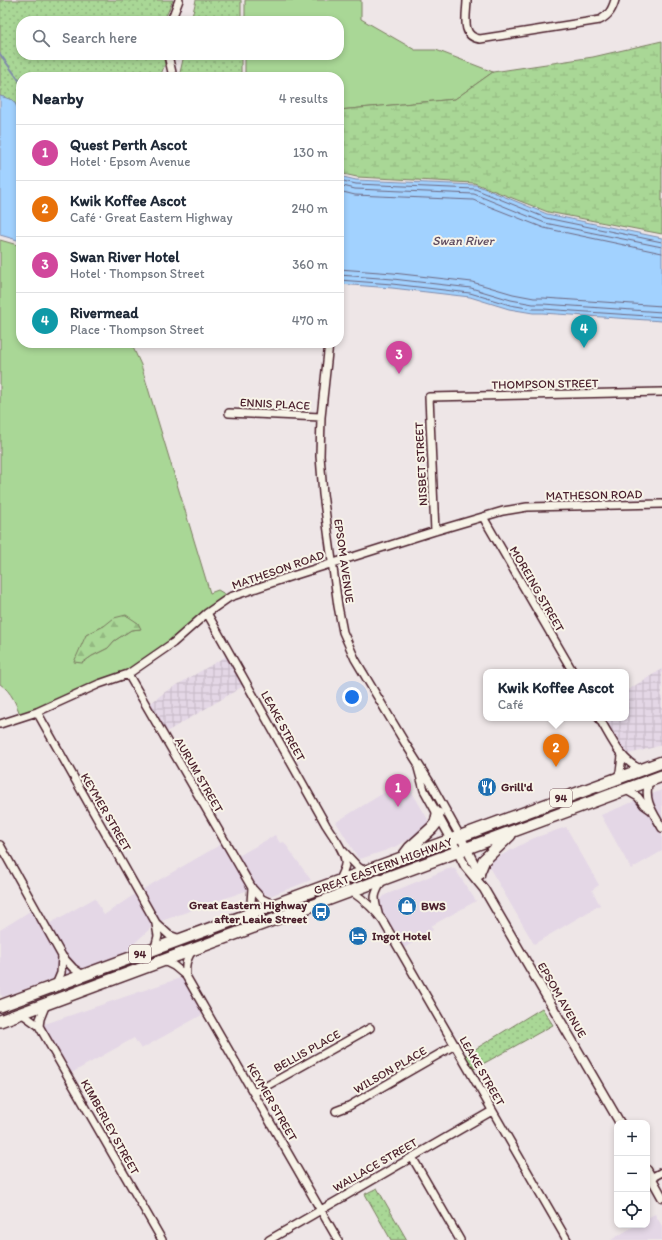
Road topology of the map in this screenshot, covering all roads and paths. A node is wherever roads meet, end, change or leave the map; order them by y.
1 (179, 0) edge
2 (467, 0) edge
3 (615, 0) edge
4 (173, 16) edge
5 (169, 60) edge
6 (171, 72) edge
7 (328, 348) edge
8 (662, 392) edge
9 (429, 397) joint
10 (229, 413) dead end
11 (321, 418) junction
12 (662, 504) edge
13 (483, 517) junction
14 (435, 531) junction
15 (332, 563) junction
16 (207, 613) junction
17 (571, 669) edge
18 (128, 674) junction
19 (36, 712) junction
20 (601, 721) edge
21 (0, 724) edge
22 (622, 756) junction
23 (662, 762) edge
24 (417, 764) junction
25 (640, 769) junction
26 (662, 776) edge
27 (618, 778) junction
28 (649, 781) junction
29 (626, 790) junction
30 (652, 812) junction
31 (438, 814) junction
32 (662, 828) edge
33 (513, 831) junction
34 (456, 837) junction
35 (0, 845) edge
36 (342, 850) junction
37 (463, 850) junction
38 (404, 856) junction
39 (364, 871) junction
40 (479, 872) junction
41 (383, 879) junction
42 (339, 880) junction
43 (252, 888) junction
44 (484, 889) junction
45 (351, 891) junction
46 (273, 904) junction
47 (247, 914) junction
48 (378, 914) junction
49 (156, 923) junction
50 (180, 939) junction
51 (156, 948) junction
52 (192, 950) junction
53 (62, 956) junction
54 (164, 961) junction
55 (83, 975) junction
56 (186, 976) junction
57 (56, 985) junction
58 (46, 1004) junction
59 (0, 1006) edge
60 (21, 1013) junction
61 (0, 1021) edge
62 (39, 1026) junction
63 (370, 1028) dead end
64 (455, 1045) junction
65 (254, 1094) junction
66 (492, 1110) junction
67 (336, 1111) dead end
68 (618, 1120) edge
69 (412, 1157) junction
70 (662, 1172) edge
71 (650, 1174) edge
72 (650, 1176) edge
73 (662, 1197) edge
74 (320, 1210) junction
75 (162, 1240) edge
76 (269, 1240) edge
77 (338, 1240) edge
78 (460, 1240) edge
79 (567, 1240) edge

1 - 4 street
2 - 3 street
5 - 6 street
7 - 11 street, EPSOM AVENUE
8 - 9 street, THOMPSON STREET
9 - 14 street, NISBET STREET
10 - 11 street, ENNIS PLACE
11 - 15 street, EPSOM AVENUE
12 - 13 street, MATHESON ROAD
13 - 14 street, MATHESON ROAD
13 - 17 street, MOREING STREET
14 - 15 street, MATHESON ROAD
15 - 16 street, MATHESON ROAD
15 - 24 street, EPSOM AVENUE
16 - 18 street, MATHESON ROAD
16 - 36 street, LEAKE STREET
18 - 19 street, MATHESON ROAD
18 - 43 street, AURUM STREET
19 - 21 street, MATHESON ROAD
19 - 49 street, KEYMER STREET
20 - 22 street
22 - 25 street
22 - 27 street
23 - 25 highway, GREAT EASTERN HIGHWAY / 94
24 - 31 street, EPSOM AVENUE
24 - 34 street, EPSOM AVENUE
25 - 27 highway, GREAT EASTERN HIGHWAY / 94
26 - 28 highway, GREAT EASTERN HIGHWAY / 94
27 - 34 highway, GREAT EASTERN HIGHWAY / 94
28 - 29 highway, GREAT EASTERN HIGHWAY / 94
28 - 30 street
29 - 30 street
29 - 33 highway, GREAT EASTERN HIGHWAY / 94
30 - 32 street
31 - 34 street, EPSOM AVENUE
31 - 38 highway
33 - 37 highway, GREAT EASTERN HIGHWAY / 94
33 - 40 highway
34 - 37 street, EPSOM AVENUE
34 - 38 highway, GREAT EASTERN HIGHWAY / 94
35 - 53 street
36 - 39 street, LEAKE STREET
36 - 42 street, LEAKE STREET
37 - 40 street, EPSOM AVENUE
37 - 41 highway, GREAT EASTERN HIGHWAY / 94
37 - 44 street, EPSOM AVENUE
38 - 39 highway, GREAT EASTERN HIGHWAY / 94
39 - 42 highway, GREAT EASTERN HIGHWAY / 94
40 - 44 street, EPSOM AVENUE
41 - 45 highway, GREAT EASTERN HIGHWAY / 94
41 - 48 street, LEAKE STREET
42 - 46 highway, GREAT EASTERN HIGHWAY / 94
43 - 46 street, AURUM STREET
43 - 47 street
44 - 68 street, EPSOM AVENUE
45 - 48 street, LEAKE STREET
45 - 52 highway, GREAT EASTERN HIGHWAY / 94
46 - 47 highway, GREAT EASTERN HIGHWAY / 94
47 - 50 highway, GREAT EASTERN HIGHWAY / 94
48 - 64 street, LEAKE STREET
49 - 50 street, KEYMER STREET
49 - 51 street, KEYMER STREET
50 - 51 highway, GREAT EASTERN HIGHWAY / 94
51 - 55 highway, GREAT EASTERN HIGHWAY / 94
52 - 54 highway, GREAT EASTERN HIGHWAY / 94
52 - 56 street
53 - 55 street
53 - 57 street
54 - 56 street, KEYMER STREET
54 - 58 highway, GREAT EASTERN HIGHWAY / 94
55 - 57 highway, GREAT EASTERN HIGHWAY / 94
56 - 65 street, KEYMER STREET
57 - 59 highway, GREAT EASTERN HIGHWAY / 94
58 - 60 highway, GREAT EASTERN HIGHWAY / 94
58 - 62 street
60 - 61 highway, GREAT EASTERN HIGHWAY / 94
60 - 62 street, KIMBERLEY STREET
62 - 75 street, KIMBERLEY STREET
63 - 65 street, BELLIS PLACE
64 - 66 street, LEAKE STREET
64 - 67 street, WILSON PLACE
65 - 74 street, KEYMER STREET
66 - 69 street, WALLACE STREET
66 - 79 street, LEAKE STREET
69 - 74 street, WALLACE STREET
69 - 78 street
70 - 71 street
72 - 73 street
74 - 76 street, WALLACE STREET
74 - 77 street, KEYMER STREET

